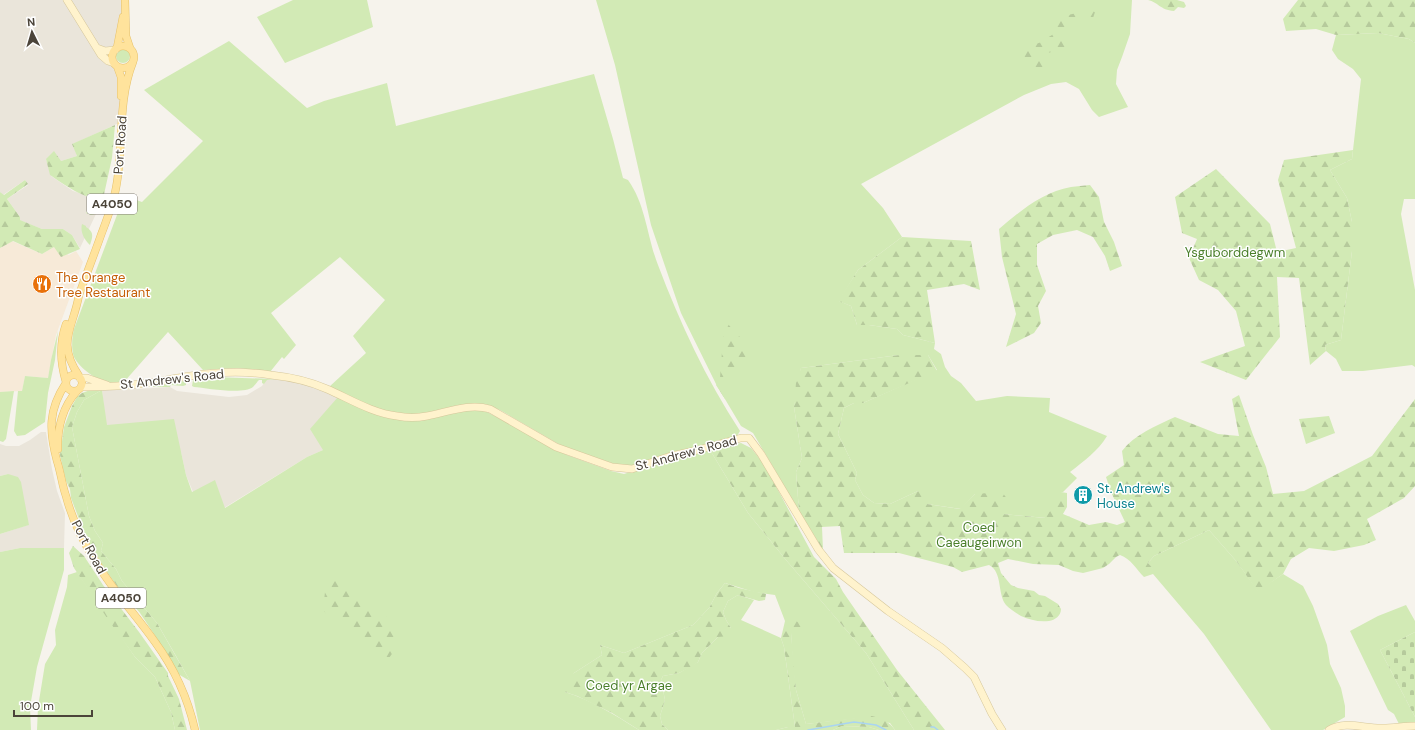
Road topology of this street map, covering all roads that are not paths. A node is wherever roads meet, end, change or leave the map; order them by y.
1 (67, 0) edge
2 (125, 0) edge
3 (125, 12) junction
4 (97, 48) junction
5 (130, 48) junction
6 (116, 49) junction
7 (133, 62) junction
8 (116, 64) junction
9 (122, 108) junction
10 (79, 295) junction
11 (79, 377) junction
12 (66, 383) junction
13 (109, 386) junction
14 (79, 389) junction
15 (57, 461) junction
16 (1415, 726) edge
17 (195, 730) edge
18 (1002, 730) edge
19 (1329, 730) edge

1 - 4 street
2 - 3 main road, Port Road / A4050
3 - 5 main road, Port Road / A4050
3 - 6 main road, Port Road / A4050
4 - 6 street
4 - 8 street
5 - 6 main road
5 - 7 main road, Port Road / A4050
6 - 8 main road, Port Road / A4050
7 - 8 main road
7 - 9 main road, Port Road / A4050
8 - 9 main road, Port Road / A4050
9 - 10 main road, Port Road / A4050
10 - 11 main road, Port Road / A4050
10 - 12 main road, Port Road / A4050
11 - 12 main road
11 - 13 street, St Andrew's Road
11 - 14 main road
12 - 14 main road
12 - 15 main road, Port Road / A4050
13 - 14 street, St Andrew's Road
13 - 18 street, St Andrew's Road
14 - 15 main road, Port Road / A4050
15 - 17 main road, Port Road / A4050
16 - 19 street

